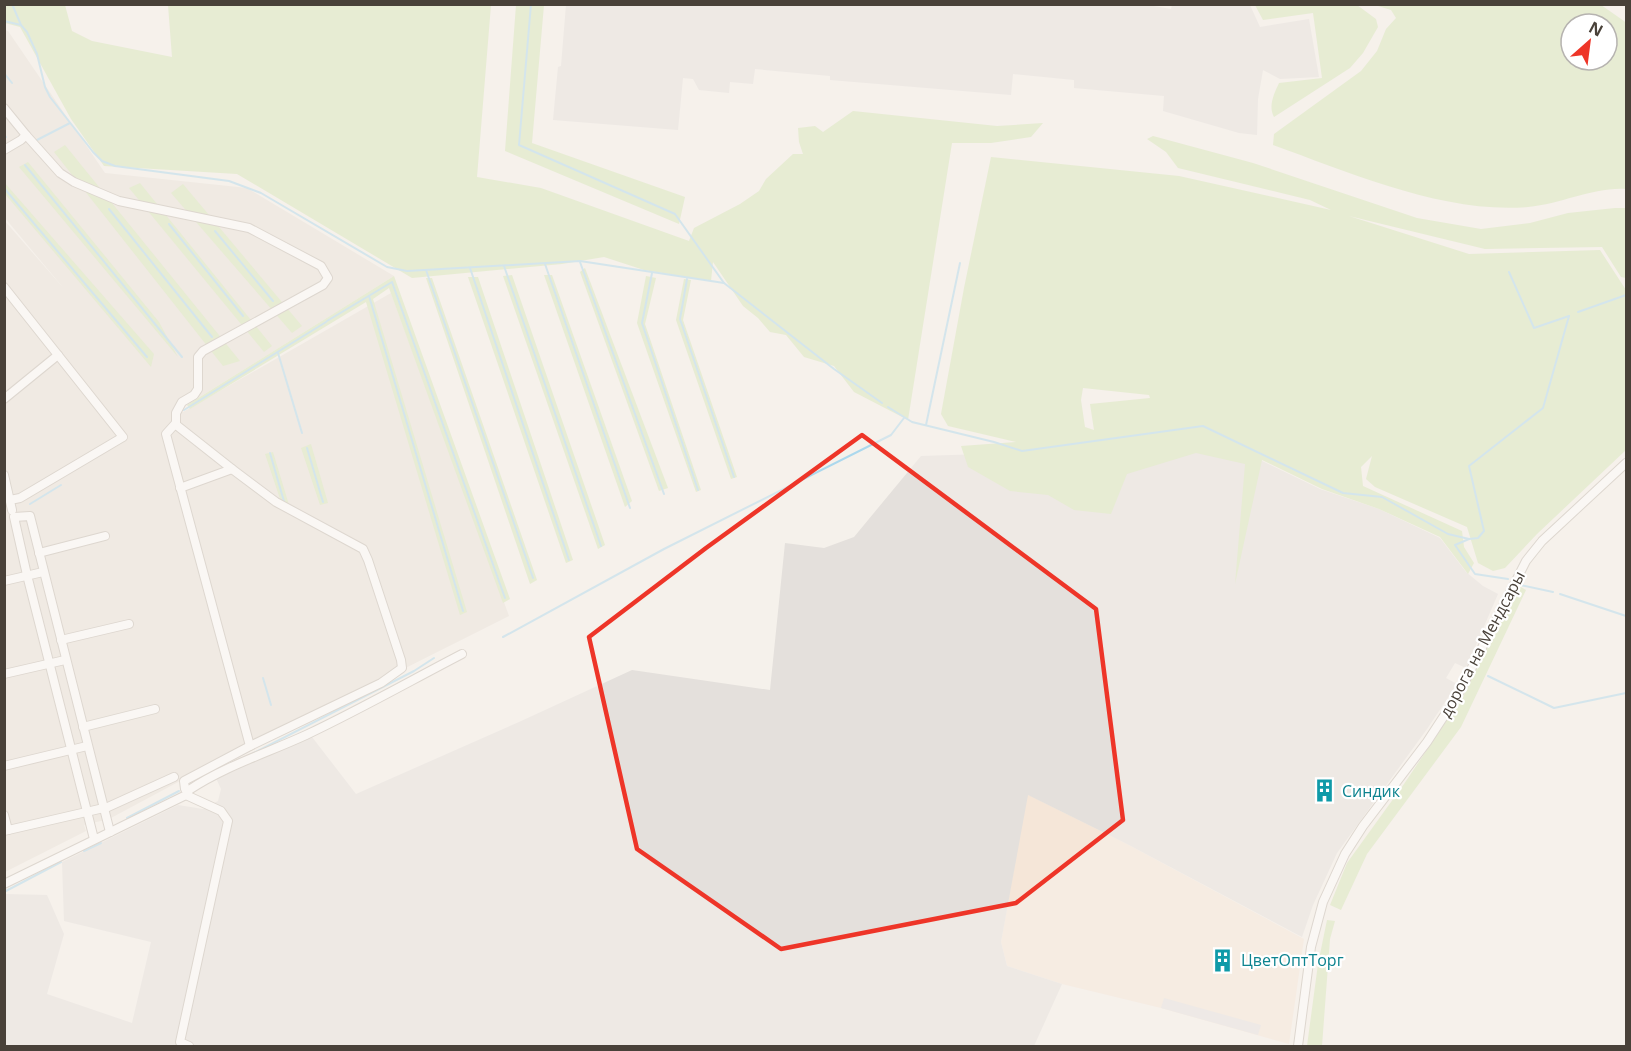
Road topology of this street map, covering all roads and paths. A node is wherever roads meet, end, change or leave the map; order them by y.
1 (4, 108) edge
2 (26, 135) junction
3 (4, 150) edge
4 (4, 287) edge
5 (58, 355) junction
6 (4, 399) edge
7 (176, 425) junction
8 (1626, 463) edge
9 (232, 469) junction
10 (4, 475) edge
11 (180, 488) junction
12 (10, 500) junction
13 (12, 510) dead end
14 (105, 536) dead end
15 (39, 553) junction
16 (43, 572) junction
17 (27, 575) junction
18 (4, 581) edge
19 (129, 624) dead end
20 (61, 640) junction
21 (462, 654) dead end
22 (65, 660) junction
23 (49, 663) junction
24 (4, 674) edge
25 (155, 709) dead end
26 (82, 727) junction
27 (87, 746) junction
28 (250, 746) junction
29 (71, 750) junction
30 (4, 766) edge
31 (174, 777) dead end
32 (187, 793) junction
33 (103, 807) junction
34 (87, 811) junction
35 (4, 815) edge
36 (6, 831) edge
37 (110, 832) junction
38 (94, 840) junction
39 (4, 884) edge
40 (189, 1047) edge
41 (1298, 1047) edge

1 - 2 street
2 - 3 street
2 - 7 street
4 - 5 street
5 - 6 street
5 - 12 street
7 - 9 street
7 - 11 street
8 - 41 street, дорога на Мендсары
9 - 11 street
9 - 28 street
10 - 12 street
11 - 28 street
12 - 13 street
14 - 15 street
15 - 16 street
15 - 17 street
16 - 17 street
16 - 20 street
17 - 18 street
17 - 23 street
19 - 20 street
20 - 22 street
21 - 32 street
22 - 23 street
22 - 26 street
23 - 24 street
23 - 29 street
25 - 26 street
26 - 27 street
27 - 29 street
27 - 33 street
28 - 32 street
29 - 30 street
29 - 34 street
31 - 33 street
32 - 37 street
32 - 40 street
33 - 34 street
33 - 37 street
34 - 36 street
34 - 38 street
35 - 36 street
37 - 38 street
38 - 39 street

